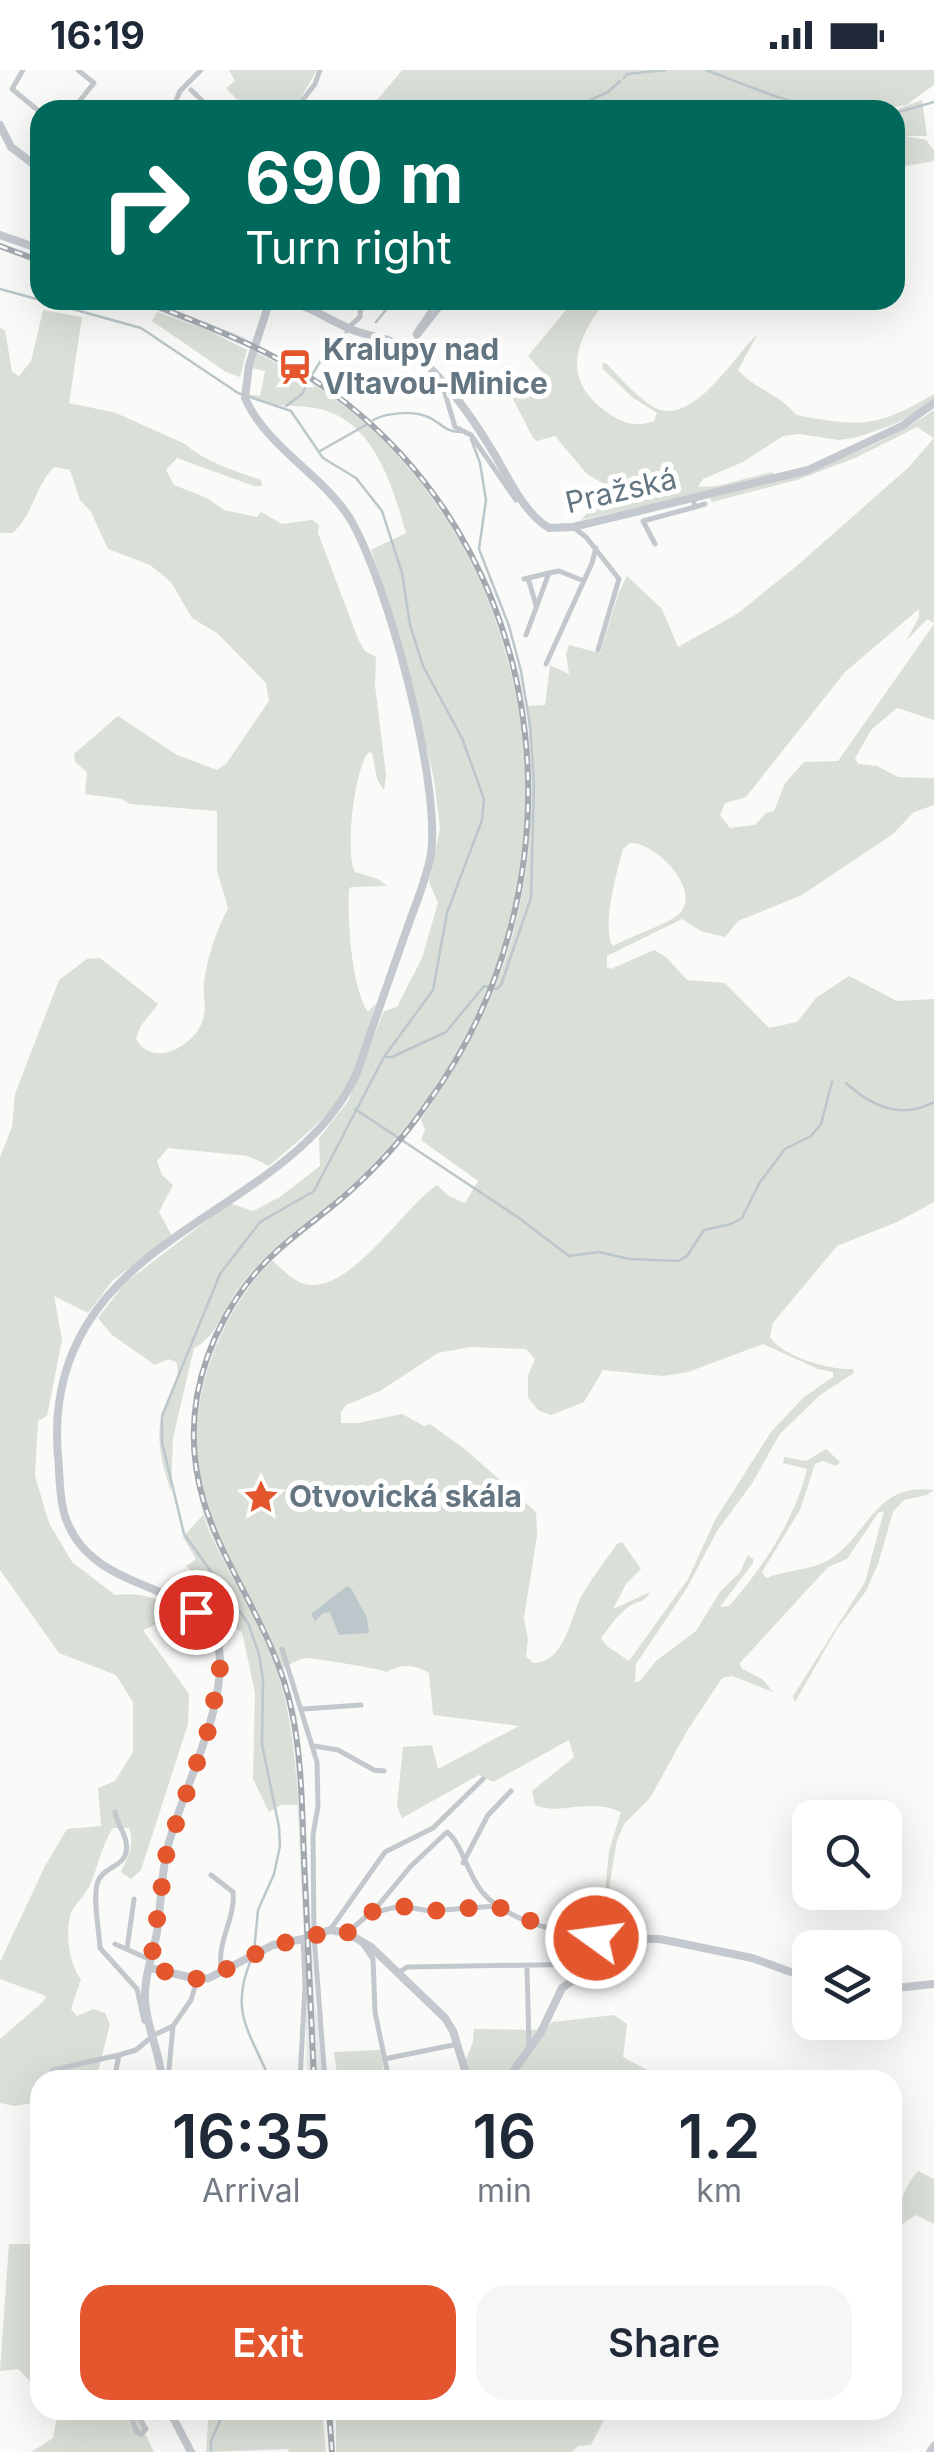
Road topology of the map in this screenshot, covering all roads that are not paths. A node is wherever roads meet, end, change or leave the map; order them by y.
1 (23, 70) edge
2 (78, 70) edge
3 (201, 70) edge
4 (320, 70) edge
5 (192, 90) dead end
6 (80, 100) edge
7 (176, 100) edge
8 (202, 100) edge
9 (303, 100) edge
10 (30, 104) edge
11 (0, 125) edge
12 (30, 161) edge
13 (2, 236) edge
14 (30, 246) edge
15 (266, 310) edge
16 (315, 310) edge
17 (361, 310) edge
18 (431, 310) edge
19 (439, 310) edge
20 (348, 328) junction
21 (442, 383) junction
22 (934, 403) edge
23 (516, 500) dead end
24 (694, 502) junction
25 (574, 529) junction
26 (655, 544) dead end
27 (596, 548) junction
28 (549, 573) junction
29 (584, 581) junction
30 (536, 608) junction
31 (526, 635) dead end
32 (598, 650) dead end
33 (546, 664) dead end
34 (282, 1650) dead end
35 (361, 1705) dead end
36 (303, 1709) junction
37 (314, 1746) junction
38 (384, 1770) dead end
39 (483, 1779) dead end
40 (511, 1791) dead end
41 (114, 1812) dead end
42 (463, 1863) junction
43 (211, 1875) dead end
44 (134, 1899) dead end
45 (496, 1906) junction
46 (371, 1912) junction
47 (330, 1930) junction
48 (347, 1933) junction
49 (314, 1936) junction
50 (303, 1940) junction
51 (360, 1941) junction
52 (115, 1944) dead end
53 (622, 1945) junction
54 (127, 1949) junction
55 (151, 1964) junction
56 (595, 1964) junction
57 (526, 1967) junction
58 (223, 1972) junction
59 (792, 1973) edge
60 (398, 1974) junction
61 (198, 1979) junction
62 (934, 1984) edge
63 (902, 1987) edge
64 (149, 2024) junction
65 (173, 2026) junction
66 (154, 2035) junction
67 (458, 2044) junction
68 (529, 2049) junction
69 (119, 2055) junction
70 (384, 2058) junction
71 (53, 2070) dead end
72 (116, 2070) edge
73 (163, 2070) edge
74 (167, 2070) edge
75 (301, 2070) edge
76 (324, 2070) edge
77 (387, 2070) edge
78 (465, 2070) edge
79 (514, 2070) edge
80 (132, 2420) edge
81 (143, 2420) edge
82 (174, 2420) edge
83 (191, 2452) edge

1 - 10 street
2 - 6 street
3 - 7 street
4 - 9 street
5 - 8 street
11 - 12 main road
13 - 14 main road
15 - 55 main road
16 - 20 main road, Pražská
17 - 20 street
18 - 19 street
20 - 21 main road, Pražská
21 - 23 street, Pražská
21 - 25 main road, Pražská
22 - 24 main road, Pražská
24 - 25 main road, Pražská
24 - 26 street
25 - 27 street
27 - 29 street
27 - 32 street
28 - 29 street
28 - 30 street
28 - 30 street
29 - 33 street
30 - 31 street
34 - 36 street
35 - 36 street
36 - 37 street
37 - 38 street
37 - 49 street
39 - 47 street
40 - 42 street
41 - 64 street
42 - 45 street
42 - 46 street
43 - 58 street
44 - 54 street
45 - 46 street
45 - 53 street
46 - 48 street
47 - 48 main road
47 - 49 main road
48 - 51 main road
49 - 50 main road
49 - 76 street
50 - 58 main road
50 - 75 street
51 - 60 main road
51 - 70 street
52 - 54 street
53 - 56 main road
53 - 59 main road
54 - 55 street
55 - 61 main road
55 - 64 main road
56 - 57 street
56 - 68 main road
57 - 60 street
57 - 68 street
58 - 61 main road
60 - 67 main road
61 - 65 street
62 - 63 main road
64 - 66 main road
65 - 66 street
65 - 74 street
66 - 69 street
66 - 73 main road
67 - 70 street
67 - 78 main road
68 - 79 main road
69 - 71 street
69 - 72 street
70 - 77 street
80 - 81 street
82 - 83 main road

